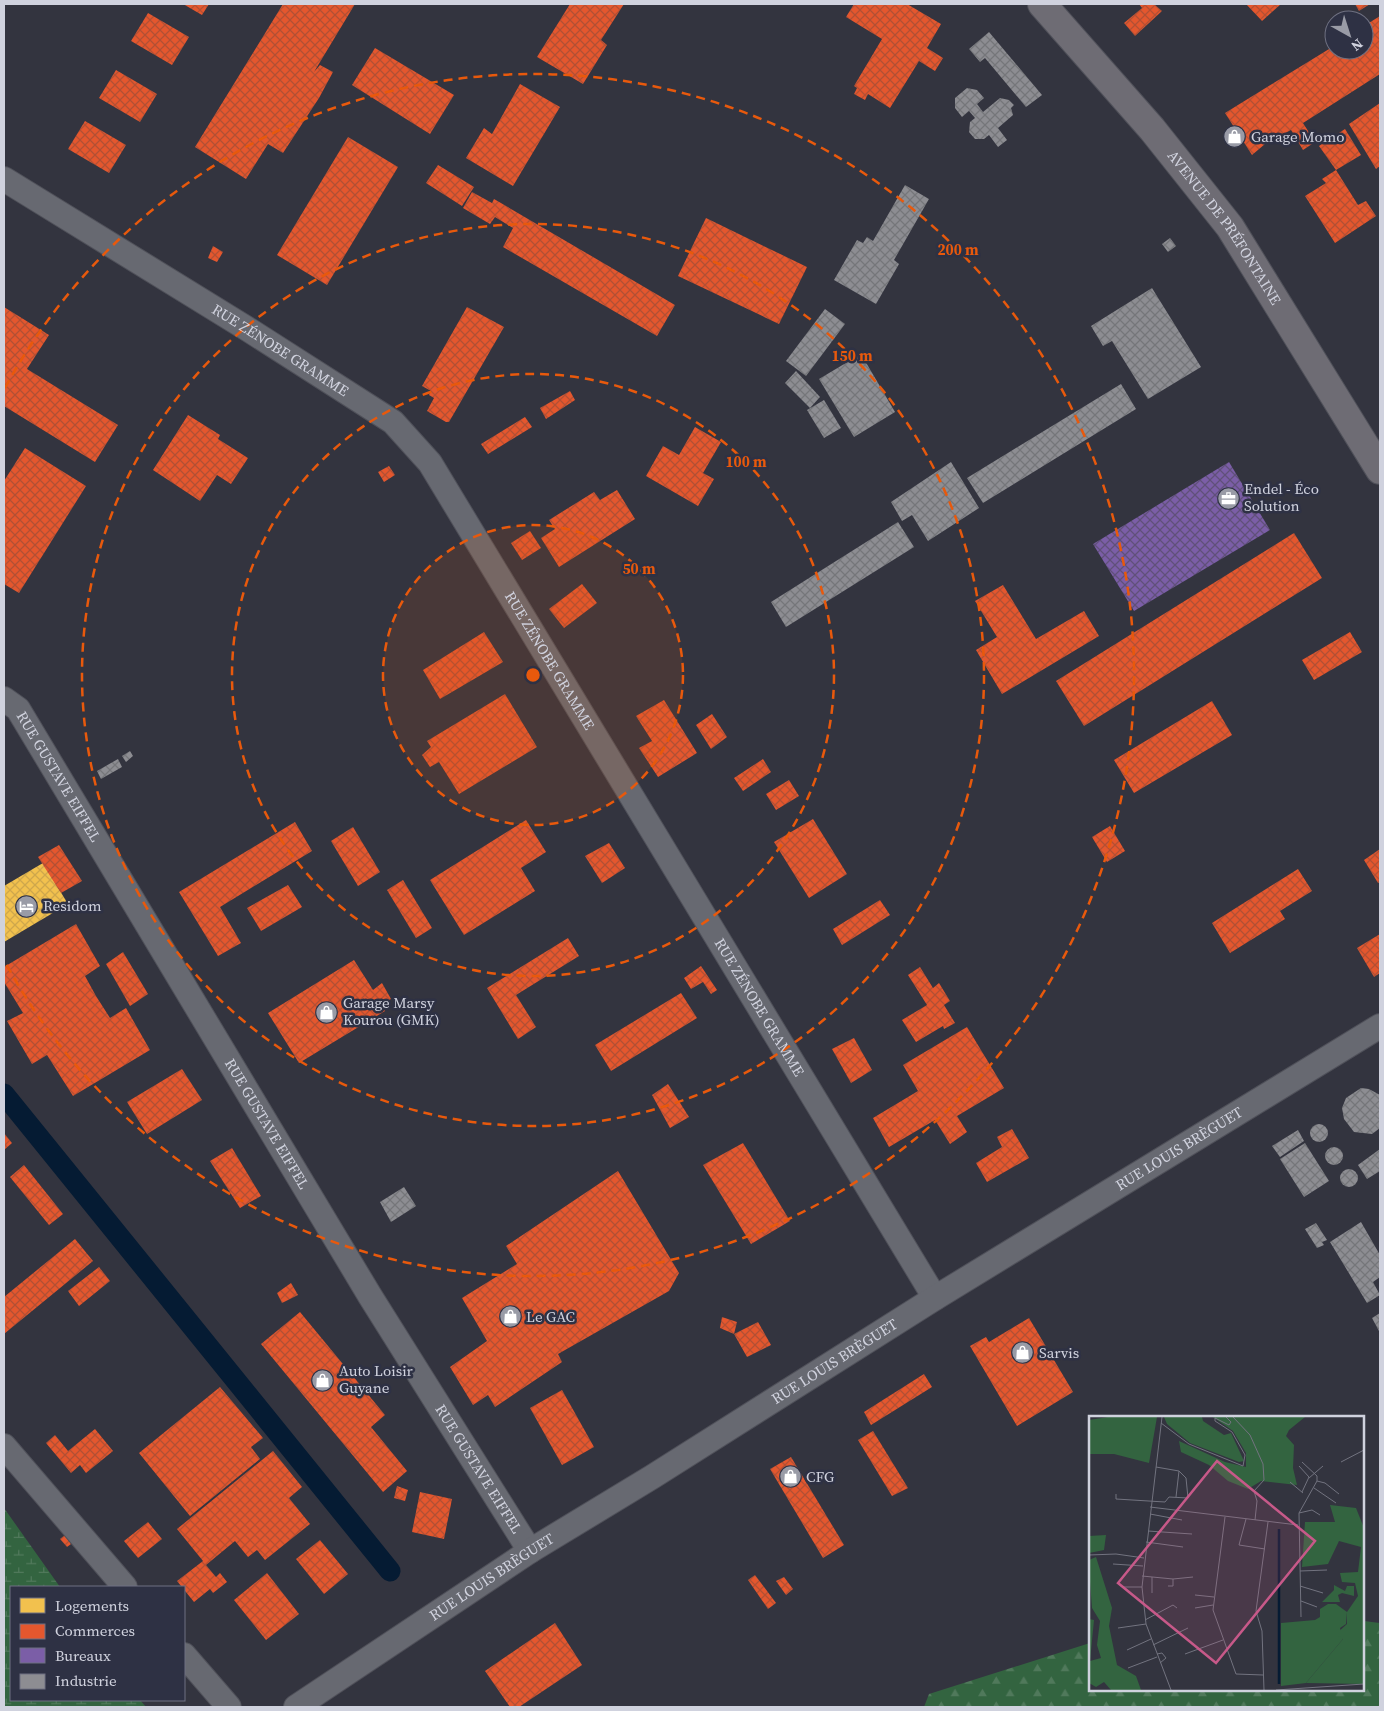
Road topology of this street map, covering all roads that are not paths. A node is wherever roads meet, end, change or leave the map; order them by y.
1 (1042, 4) edge
2 (4, 179) edge
3 (1380, 470) edge
4 (4, 699) edge
5 (1380, 1026) edge
6 (935, 1298) junction
7 (4, 1446) edge
8 (530, 1551) junction
9 (124, 1586) edge
10 (185, 1656) edge
11 (228, 1707) edge
12 (296, 1707) edge

1 - 3 main road, AVENUE DE PRÉFONTAINE
2 - 6 street, RUE ZÉNOBE GRAMME
4 - 8 street, RUE GUSTAVE EIFFEL
5 - 6 street, RUE LOUIS BRÈGUET
6 - 8 street, RUE LOUIS BRÈGUET
7 - 9 street
8 - 12 street, RUE LOUIS BRÈGUET
10 - 11 street

